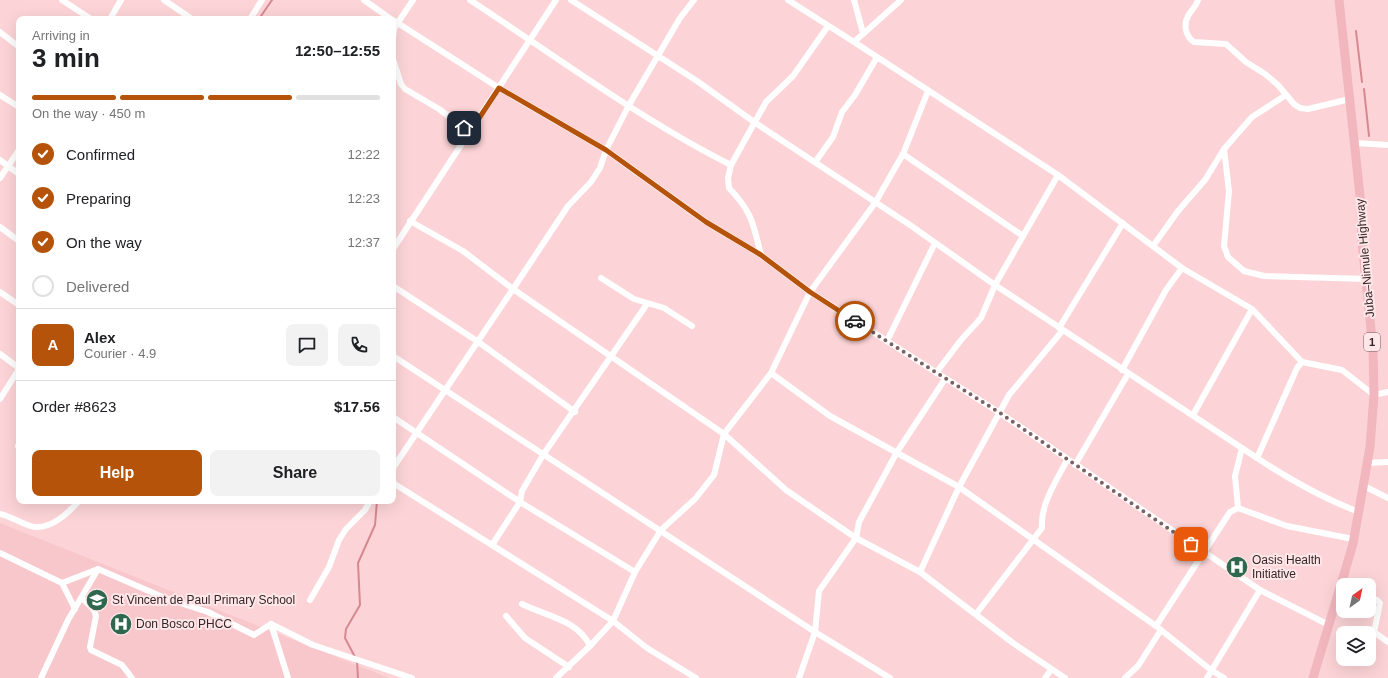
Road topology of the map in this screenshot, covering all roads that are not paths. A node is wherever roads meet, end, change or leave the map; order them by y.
1 (62, 0) edge
2 (121, 0) edge
3 (164, 0) edge
4 (262, 0) edge
5 (364, 0) edge
6 (413, 0) edge
7 (470, 0) edge
8 (556, 0) edge
9 (571, 0) edge
10 (694, 0) edge
11 (788, 0) edge
12 (854, 0) edge
13 (901, 0) edge
14 (1198, 0) edge
15 (1339, 0) edge
16 (86, 16) edge
17 (112, 16) edge
18 (188, 16) edge
19 (252, 16) edge
20 (384, 16) edge
21 (396, 21) edge
22 (396, 25) edge
23 (828, 26) junction
24 (0, 32) edge
25 (863, 33) junction
26 (530, 39) junction
27 (854, 42) junction
28 (16, 45) edge
29 (656, 56) junction
30 (876, 59) dead end
31 (396, 68) edge
32 (499, 88) junction
33 (928, 91) junction
34 (0, 95) edge
35 (1286, 95) junction
36 (1350, 99) junction
37 (16, 105) edge
38 (629, 105) junction
39 (754, 122) junction
40 (470, 132) junction
41 (1355, 142) junction
42 (1388, 145) edge
43 (1224, 149) junction
44 (606, 150) junction
45 (16, 154) edge
46 (903, 154) junction
47 (0, 160) edge
48 (816, 162) junction
49 (8, 165) junction
50 (731, 165) junction
51 (16, 172) edge
52 (1058, 175) junction
53 (0, 178) edge
54 (875, 203) junction
55 (410, 221) junction
56 (1122, 223) junction
57 (0, 227) edge
58 (1022, 236) junction
59 (16, 239) edge
60 (935, 243) junction
61 (396, 244) edge
62 (1153, 246) junction
63 (761, 255) junction
64 (1182, 268) junction
65 (601, 278) dead end
66 (1368, 279) dead end
67 (995, 286) junction
68 (396, 288) edge
69 (512, 289) junction
70 (0, 292) edge
71 (810, 292) junction
72 (16, 303) edge
73 (647, 304) junction
74 (1252, 309) junction
75 (692, 326) dead end
76 (1061, 329) junction
77 (478, 341) junction
78 (887, 341) junction
79 (0, 354) edge
80 (610, 357) junction
81 (396, 358) edge
82 (1302, 362) junction
83 (16, 367) edge
84 (771, 372) junction
85 (1125, 372) junction
86 (16, 374) edge
87 (936, 374) junction
88 (945, 379) junction
89 (445, 390) junction
90 (1388, 392) edge
91 (1374, 395) junction
92 (0, 399) edge
93 (575, 412) junction
94 (1000, 413) junction
95 (1193, 415) junction
96 (396, 420) edge
97 (417, 433) junction
98 (724, 434) junction
99 (1242, 448) junction
100 (896, 452) junction
101 (543, 455) junction
102 (1257, 458) junction
103 (1067, 460) junction
104 (1388, 462) edge
105 (1367, 463) junction
106 (396, 464) edge
107 (1075, 464) junction
108 (396, 485) edge
109 (1364, 486) junction
110 (959, 487) junction
111 (1388, 498) edge
112 (520, 502) junction
113 (76, 504) edge
114 (368, 504) edge
115 (1238, 508) junction
116 (1359, 512) junction
117 (0, 514) edge
118 (660, 530) junction
119 (856, 538) junction
120 (1353, 539) junction
121 (1034, 540) junction
122 (492, 545) junction
123 (1204, 552) junction
124 (0, 553) edge
125 (98, 569) junction
126 (635, 572) junction
127 (920, 572) junction
128 (62, 583) junction
129 (1260, 590) junction
130 (82, 598) junction
131 (310, 600) dead end
132 (1376, 600) edge
133 (522, 604) dead end
134 (75, 609) junction
135 (976, 614) junction
136 (506, 616) dead end
137 (613, 621) junction
138 (271, 624) junction
139 (1329, 625) junction
140 (1159, 628) junction
141 (814, 632) junction
142 (1388, 642) edge
143 (590, 646) junction
144 (569, 667) junction
145 (1051, 670) junction
146 (1211, 670) junction
147 (41, 678) edge
148 (132, 678) edge
149 (288, 678) edge
150 (412, 678) edge
151 (556, 678) edge
152 (696, 678) edge
153 (799, 678) edge
154 (890, 678) edge
155 (1045, 678) edge
156 (1065, 678) edge
157 (1125, 678) edge
158 (1207, 678) edge
159 (1224, 678) edge
160 (1313, 678) edge

1 - 16 street
2 - 17 street
3 - 18 street
4 - 19 street
5 - 20 street
6 - 21 street
7 - 26 street
8 - 26 street
9 - 29 street
10 - 29 street
11 - 23 street
12 - 25 street
13 - 25 street
14 - 35 street
15 - 36 main road, Juba–Nimule Highway / 1
22 - 32 street
23 - 27 street
23 - 39 street
24 - 28 street
25 - 27 street
26 - 32 street
26 - 38 street
27 - 33 street
29 - 38 street
29 - 39 street
30 - 48 street
31 - 40 street
32 - 40 street
32 - 44 street
33 - 46 street
33 - 52 street
34 - 37 street
35 - 36 street
35 - 43 street
36 - 41 main road, Juba–Nimule Highway / 1
38 - 44 street
38 - 50 street
39 - 48 street
39 - 50 street
40 - 55 street
41 - 42 street
41 - 91 main road, Juba–Nimule Highway / 1
43 - 62 street
43 - 66 street
44 - 63 street
44 - 69 street
45 - 49 street
46 - 54 street
46 - 58 street
47 - 49 street
48 - 54 street
49 - 51 street
49 - 53 street
50 - 63 street
52 - 56 street
52 - 58 street
54 - 60 street
54 - 71 street
55 - 61 street
55 - 69 street
56 - 62 street
56 - 76 street
57 - 59 street
58 - 67 street
60 - 67 street
60 - 78 street
62 - 64 street
63 - 71 street
64 - 74 street
64 - 85 street
65 - 73 street
67 - 76 street
67 - 87 street
68 - 77 street
69 - 77 street
69 - 80 street
70 - 72 street
71 - 78 street
71 - 84 street
73 - 75 street
73 - 80 street
74 - 82 street
74 - 95 street
76 - 85 street
76 - 94 street
77 - 89 street
77 - 93 street
78 - 87 street
79 - 83 street
80 - 93 street
80 - 98 street
81 - 89 street
82 - 91 street
82 - 102 street
84 - 98 street
84 - 100 street
85 - 95 street
85 - 107 street
86 - 92 street
87 - 88 street
88 - 94 street
88 - 100 street
89 - 97 street
89 - 101 street
90 - 91 street
91 - 105 main road, Juba–Nimule Highway / 1
93 - 101 street
94 - 103 street
94 - 110 street
95 - 99 street
96 - 97 street
97 - 106 street
97 - 112 street
98 - 118 street
98 - 119 street
99 - 102 street
99 - 115 street
100 - 110 street
100 - 119 street
101 - 112 street
101 - 118 street
102 - 116 street
103 - 107 street
103 - 121 street
104 - 105 street
105 - 109 main road, Juba–Nimule Highway / 1
107 - 123 street
108 - 122 street
109 - 111 street
109 - 116 main road, Juba–Nimule Highway / 1
110 - 121 street
110 - 127 street
112 - 122 street
112 - 126 street
113 - 117 street
114 - 131 street
115 - 120 street
115 - 123 street
116 - 120 main road, Juba–Nimule Highway / 1
118 - 126 street
118 - 141 street
119 - 127 street
119 - 141 street
120 - 139 main road, Juba–Nimule Highway / 1
121 - 135 street
121 - 140 street
122 - 137 street
123 - 129 street
123 - 140 street
124 - 128 street
125 - 128 street
125 - 130 street
125 - 138 street
126 - 137 street
127 - 135 street
128 - 134 street
129 - 139 street
129 - 146 street
130 - 134 street
130 - 148 street
132 - 142 street
133 - 143 street
134 - 147 street
135 - 145 street
136 - 144 street
137 - 143 street
137 - 152 street
138 - 149 street
138 - 150 street
139 - 160 main road, Juba–Nimule Highway / 1
140 - 146 street
140 - 157 street
141 - 153 street
141 - 154 street
143 - 144 street
144 - 151 street
145 - 155 street
145 - 156 street
146 - 158 street
146 - 159 street

